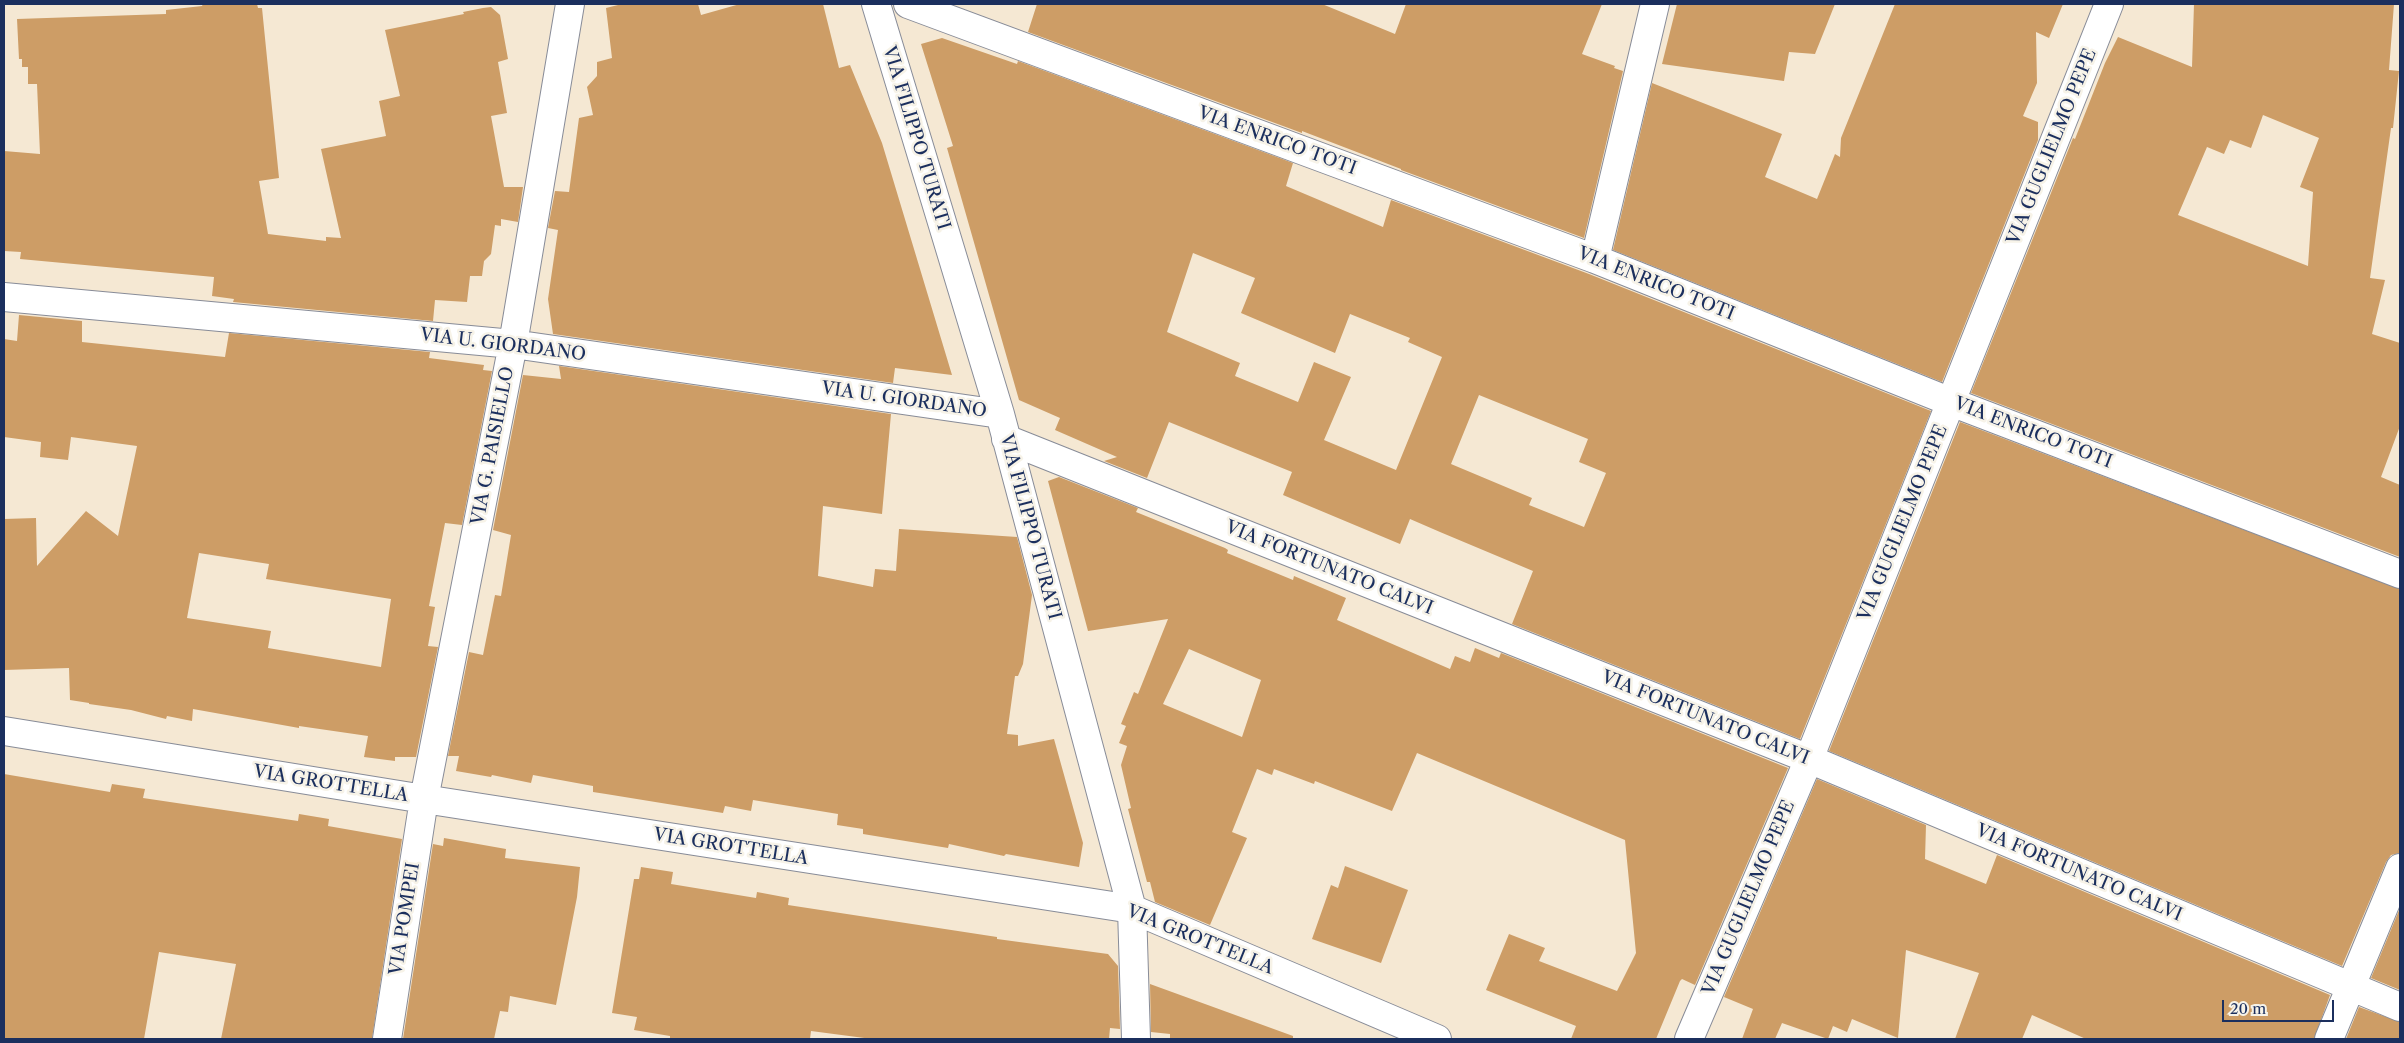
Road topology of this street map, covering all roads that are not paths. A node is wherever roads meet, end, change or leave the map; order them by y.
1 (570, 4) edge
2 (876, 4) edge
3 (908, 4) edge
4 (1655, 4) edge
5 (2109, 4) edge
6 (1595, 259) junction
7 (4, 297) edge
8 (513, 344) junction
9 (1951, 402) junction
10 (1003, 427) junction
11 (2400, 574) edge
12 (4, 731) edge
13 (1809, 759) junction
14 (424, 799) junction
15 (2400, 868) edge
16 (1132, 909) junction
17 (2351, 987) junction
18 (2400, 1007) edge
19 (387, 1039) edge
20 (1136, 1039) edge
21 (1437, 1039) edge
22 (1688, 1039) edge
23 (2329, 1039) edge

1 - 8 street, VIA G. PAISIELLO
2 - 10 street, VIA FILIPPO TURATI
3 - 6 street, VIA ENRICO TOTI
4 - 6 street
5 - 9 street, VIA GUGLIELMO PEPE
6 - 9 street, VIA ENRICO TOTI
7 - 8 street, VIA U. GIORDANO
8 - 10 street, VIA U. GIORDANO
8 - 14 street, VIA G. PAISIELLO
9 - 11 street, VIA ENRICO TOTI
9 - 13 street, VIA GUGLIELMO PEPE
10 - 13 street, VIA FORTUNATO CALVI
10 - 16 street, VIA FILIPPO TURATI
12 - 14 street, VIA GROTTELLA
13 - 17 street, VIA FORTUNATO CALVI
13 - 22 street, VIA GUGLIELMO PEPE
14 - 16 street, VIA GROTTELLA
14 - 19 street, VIA POMPEI
15 - 17 street
16 - 20 street, VIA FILIPPO TURATI
16 - 21 street, VIA GROTTELLA
17 - 18 street, VIA FORTUNATO CALVI
17 - 23 street

